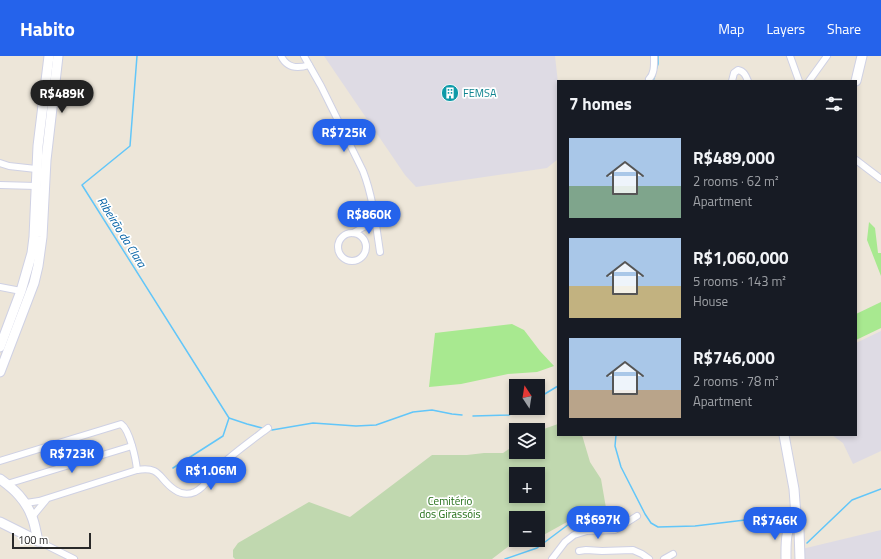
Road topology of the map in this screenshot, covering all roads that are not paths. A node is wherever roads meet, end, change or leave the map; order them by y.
1 (49, 56) edge
2 (58, 56) edge
3 (281, 56) edge
4 (304, 56) edge
5 (654, 56) edge
6 (790, 56) edge
7 (827, 56) edge
8 (862, 56) edge
9 (309, 65) junction
10 (649, 79) dead end
11 (732, 80) edge
12 (747, 80) edge
13 (799, 80) edge
14 (810, 80) edge
15 (856, 80) edge
16 (857, 161) edge
17 (0, 163) edge
18 (41, 170) junction
19 (881, 179) edge
20 (0, 186) edge
21 (36, 186) junction
22 (376, 220) junction
23 (353, 233) junction
24 (380, 252) dead end
25 (0, 287) edge
26 (21, 291) junction
27 (0, 347) edge
28 (0, 372) edge
29 (268, 428) dead end
30 (784, 436) edge
31 (132, 446) junction
32 (0, 461) edge
33 (137, 470) junction
34 (3, 482) edge
35 (47, 499) junction
36 (26, 503) junction
37 (637, 516) dead end
38 (796, 516) junction
39 (32, 517) junction
40 (0, 522) edge
41 (38, 541) junction
42 (800, 543) junction
43 (786, 544) junction
44 (579, 551) dead end
45 (673, 554) dead end
46 (74, 559) edge
47 (552, 559) edge
48 (649, 559) edge
49 (664, 559) edge
50 (786, 559) edge
51 (800, 559) edge

1 - 18 main road
2 - 18 main road
3 - 9 street
4 - 9 street
5 - 10 street
6 - 13 street
7 - 14 street
8 - 15 main road
9 - 22 street
11 - 12 street
16 - 19 street
17 - 18 street
18 - 21 main road
18 - 28 main road
20 - 21 street
21 - 26 main road
22 - 23 street
22 - 24 street
23 - 23 street
25 - 26 street
26 - 27 main road
29 - 33 street
30 - 38 main road
31 - 32 street
31 - 33 street
31 - 34 street
33 - 35 street
34 - 36 main road
35 - 36 street
35 - 39 street
36 - 39 main road
37 - 47 street
38 - 42 main road
38 - 43 main road
39 - 41 main road
40 - 41 main road
41 - 46 street
42 - 43 street
42 - 51 main road
43 - 50 main road
44 - 48 street
45 - 49 street

